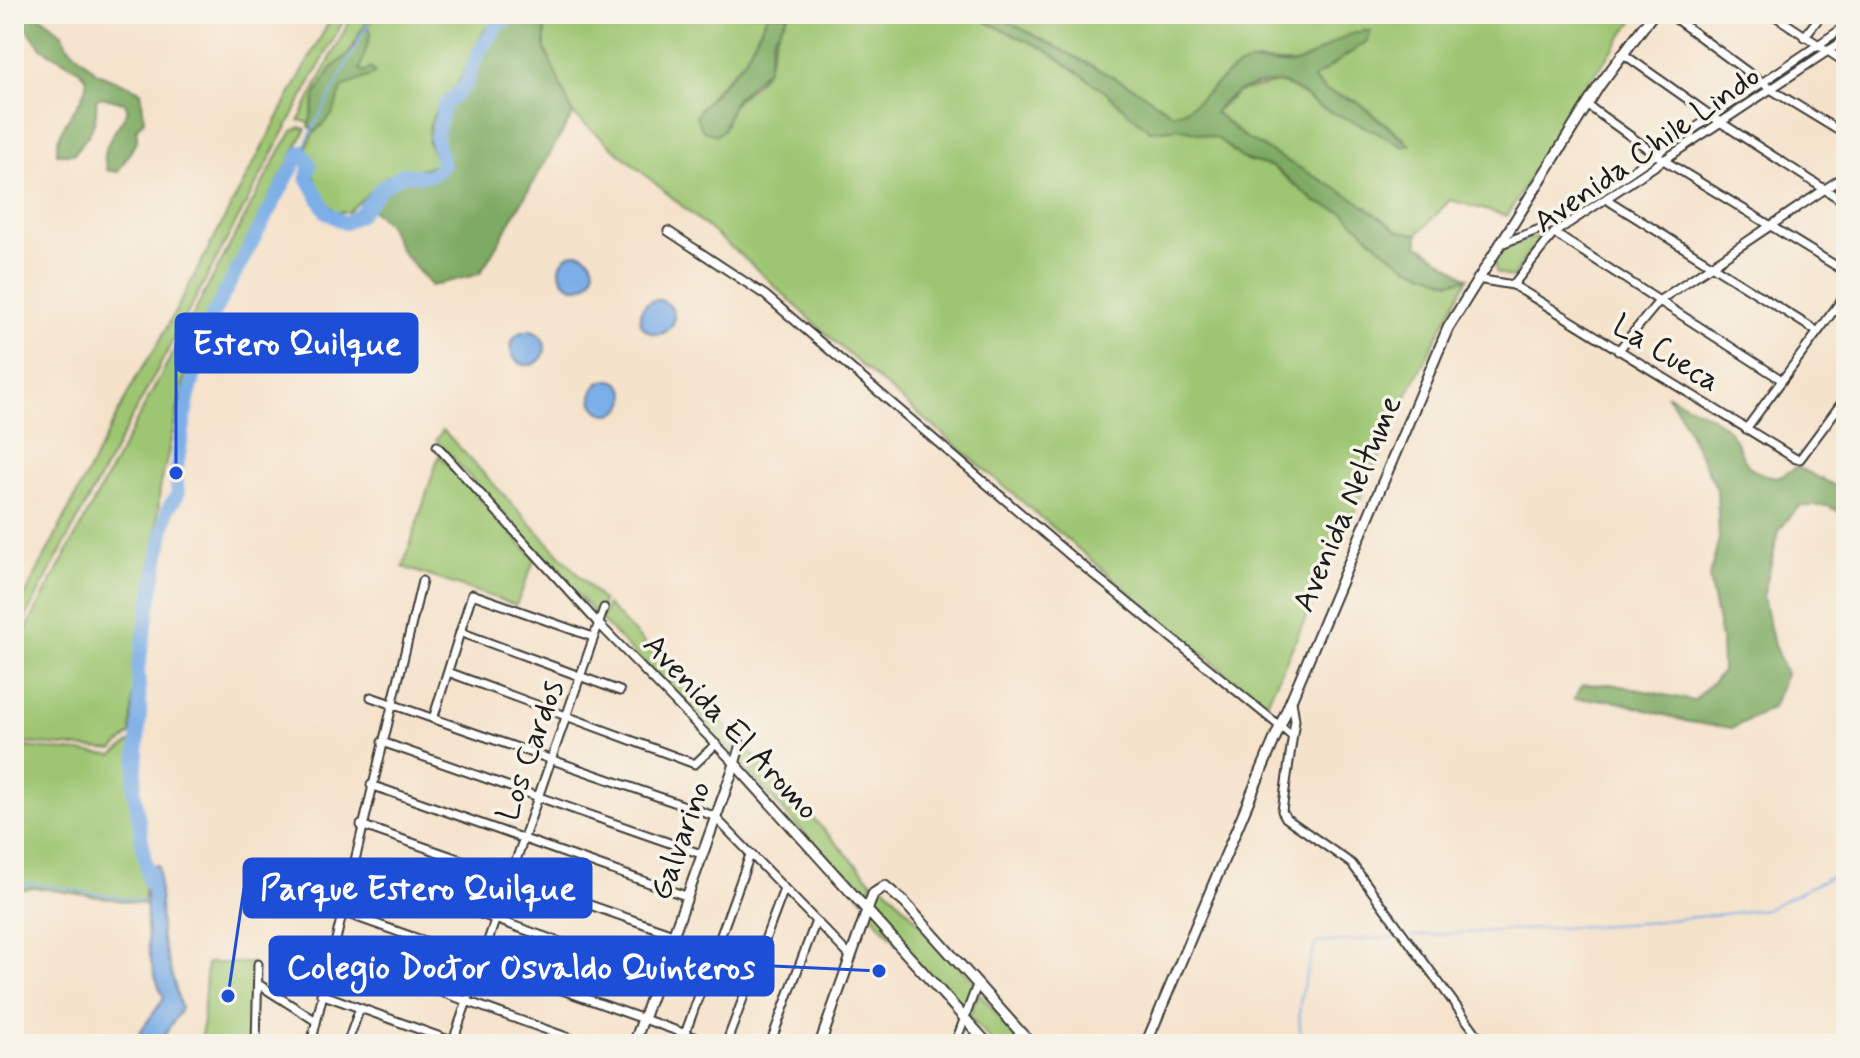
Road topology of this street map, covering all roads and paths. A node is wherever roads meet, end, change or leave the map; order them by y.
1 (1653, 14) edge
2 (1669, 14) edge
3 (1772, 14) edge
4 (1822, 14) edge
5 (1846, 26) edge
6 (1804, 37) junction
7 (1846, 39) edge
8 (1817, 46) junction
9 (1828, 52) junction
10 (1622, 53) junction
11 (1846, 63) edge
12 (1762, 82) junction
13 (1772, 90) junction
14 (1587, 105) junction
15 (1716, 120) junction
16 (1846, 135) edge
17 (1657, 155) junction
18 (1665, 161) junction
19 (1846, 175) edge
20 (1825, 190) junction
21 (1606, 199) junction
22 (1846, 203) edge
23 (1771, 227) junction
24 (668, 231) dead end
25 (1554, 233) junction
26 (1501, 244) junction
27 (1713, 265) junction
28 (1846, 272) edge
29 (1477, 279) junction
30 (1513, 285) junction
31 (1846, 294) edge
32 (1660, 300) junction
33 (1818, 332) junction
34 (1618, 351) junction
35 (1782, 380) junction
36 (1846, 397) edge
37 (1746, 429) junction
38 (437, 446) dead end
39 (422, 581) dead end
40 (604, 608) dead end
41 (598, 623) junction
42 (460, 632) junction
43 (593, 637) junction
44 (448, 672) junction
45 (580, 675) junction
46 (620, 691) dead end
47 (371, 697) dead end
48 (1292, 701) junction
49 (392, 704) junction
50 (567, 714) junction
51 (433, 719) junction
52 (1280, 727) junction
53 (1292, 736) junction
54 (382, 742) junction
55 (716, 744) junction
56 (741, 744) dead end
57 (551, 760) junction
58 (735, 764) junction
59 (371, 785) junction
60 (538, 797) junction
61 (714, 816) junction
62 (361, 825) junction
63 (523, 839) junction
64 (701, 854) junction
65 (750, 855) junction
66 (351, 868) junction
67 (510, 877) junction
68 (784, 889) junction
69 (686, 896) junction
70 (320, 904) dead end
71 (340, 910) junction
72 (867, 911) junction
73 (495, 919) junction
74 (816, 921) junction
75 (673, 934) junction
76 (330, 952) junction
77 (850, 956) junction
78 (481, 961) junction
79 (258, 964) dead end
80 (658, 977) junction
81 (258, 984) junction
82 (977, 985) junction
83 (321, 994) junction
84 (467, 1001) junction
85 (360, 1008) junction
86 (965, 1017) junction
87 (643, 1019) junction
88 (316, 1021) junction
89 (685, 1034) junction
90 (455, 1043) edge
91 (256, 1044) edge
92 (311, 1044) edge
93 (347, 1044) edge
94 (586, 1044) edge
95 (634, 1044) edge
96 (714, 1044) edge
97 (726, 1044) edge
98 (770, 1044) edge
99 (820, 1044) edge
100 (955, 1044) edge
101 (988, 1044) edge
102 (1031, 1044) edge
103 (1146, 1044) edge
104 (1484, 1044) edge

1 - 10 street, Avenida Neltume
2 - 12 street
3 - 6 street
4 - 6 street
5 - 8 street, Avenida Chile Lindo
6 - 8 street
7 - 9 street, Avenida Chile Lindo
8 - 9 street
8 - 12 street, Avenida Chile Lindo
9 - 11 street
9 - 13 street, Avenida Chile Lindo
10 - 14 street, Avenida Neltume
10 - 15 street
12 - 13 street
12 - 15 street, Avenida Chile Lindo
13 - 15 street, Avenida Chile Lindo
13 - 16 street
14 - 17 street
14 - 26 street, Avenida Neltume
15 - 17 street, Avenida Chile Lindo
15 - 18 street, Avenida Chile Lindo
15 - 20 street
17 - 18 street
17 - 26 street, Avenida Chile Lindo
18 - 21 street, Avenida Chile Lindo
18 - 23 street
19 - 20 street
20 - 22 street
20 - 23 street
21 - 25 street, Avenida Chile Lindo
21 - 27 street
23 - 27 street
23 - 28 street
24 - 52 street
25 - 30 street, Avenida Chile Lindo
25 - 32 street
26 - 29 street, Avenida Neltume
27 - 32 street
27 - 33 street
29 - 30 street
29 - 48 street, Avenida Neltume
30 - 34 street, La Cueca
31 - 33 street
32 - 34 street
32 - 35 street
33 - 35 street
34 - 37 street, La Cueca
35 - 37 street
36 - 37 street, La Cueca
38 - 41 street, Avenida El Aromo
39 - 49 street
40 - 41 street, Los Cardos
41 - 43 street, Los Cardos
41 - 55 street, Avenida El Aromo
42 - 43 street
42 - 44 street
42 - 45 street
43 - 45 street, Los Cardos
44 - 50 street
44 - 51 street
45 - 46 street
45 - 50 street, Los Cardos
47 - 49 street
48 - 52 street, Avenida Neltume
48 - 53 street
49 - 51 street
49 - 54 street
50 - 55 street
50 - 57 street, Los Cardos
51 - 57 street
52 - 53 street
52 - 103 street, Avenida Neltume
53 - 104 street
54 - 59 street
54 - 60 street
55 - 58 street, Avenida El Aromo
56 - 58 street, Galvarino
57 - 60 street, Los Cardos
57 - 61 street
58 - 61 street, Galvarino
58 - 72 street, Avenida El Aromo
59 - 62 street
59 - 63 street
60 - 63 street, Los Cardos
60 - 64 street
61 - 64 street, Galvarino
61 - 65 street
62 - 66 street
62 - 67 street
63 - 67 street, Los Cardos
63 - 69 street
64 - 69 street, Galvarino
65 - 68 street
65 - 89 street
66 - 71 street
66 - 73 street
67 - 73 street, Los Cardos
67 - 75 street
68 - 74 street
68 - 97 street
69 - 75 street, Galvarino
70 - 71 street
71 - 76 street
71 - 78 street
72 - 77 street
72 - 82 street
72 - 86 street, Avenida El Aromo
73 - 78 street, Los Cardos
73 - 80 street
74 - 77 street
74 - 98 street
75 - 80 street, Galvarino
76 - 83 street
76 - 84 street
77 - 99 street
78 - 84 street, Los Cardos
78 - 87 street
79 - 81 street
80 - 87 street, Galvarino
81 - 88 street
81 - 91 street
82 - 86 street
82 - 102 street
83 - 85 street
83 - 88 street
84 - 90 street, Los Cardos
84 - 94 street
85 - 90 street
85 - 93 street
86 - 100 street
86 - 101 street, Avenida El Aromo
87 - 89 street
87 - 95 street, Galvarino
88 - 92 street
89 - 96 street

